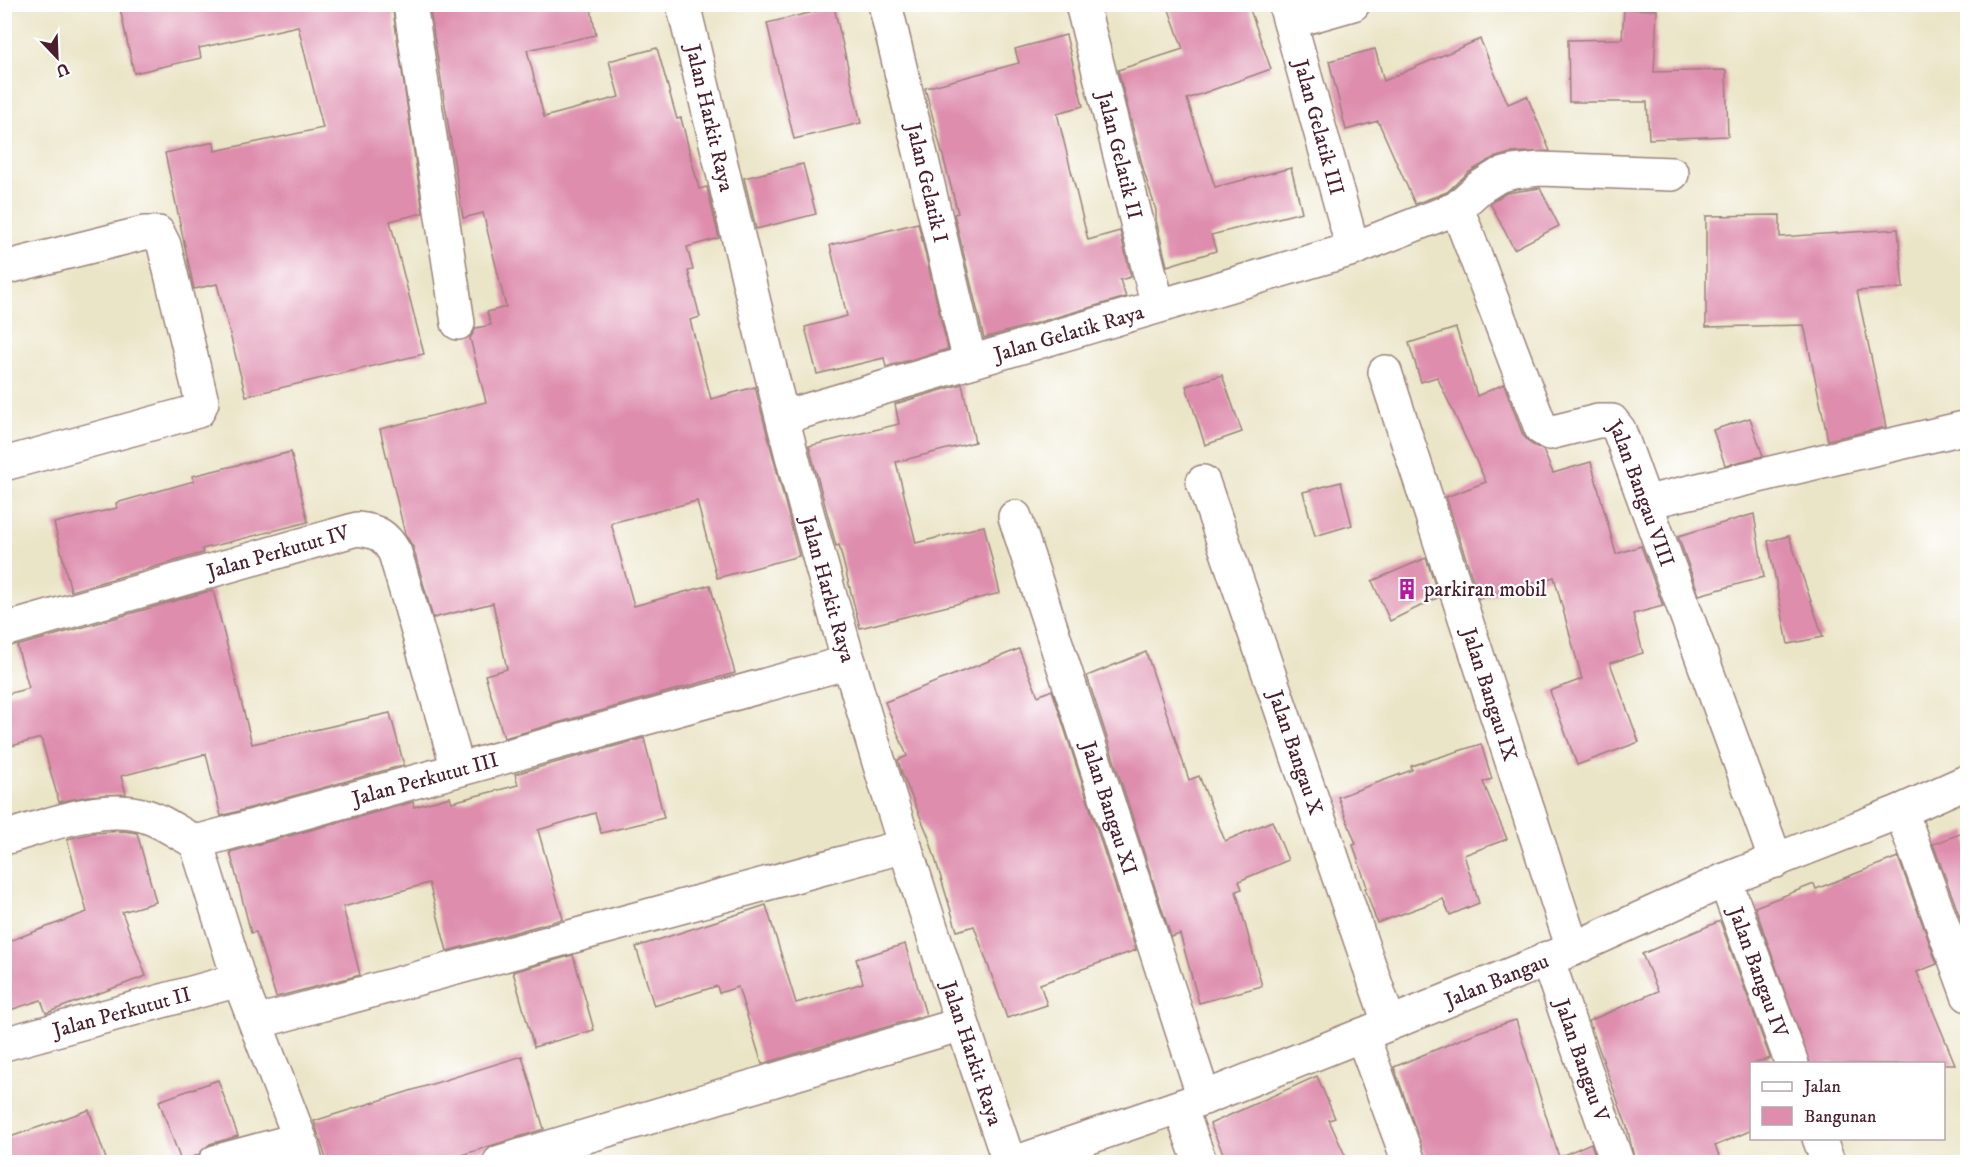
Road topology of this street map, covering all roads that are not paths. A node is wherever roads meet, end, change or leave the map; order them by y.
1 (410, 4) edge
2 (683, 4) edge
3 (885, 4) edge
4 (1082, 4) edge
5 (1353, 4) edge
6 (1287, 13) edge
7 (1672, 174) dead end
8 (1457, 208) junction
9 (1353, 249) junction
10 (4, 268) edge
11 (1158, 306) junction
12 (458, 323) dead end
13 (970, 362) junction
14 (1385, 372) dead end
15 (784, 417) junction
16 (1968, 427) edge
17 (4, 465) edge
18 (1203, 482) dead end
19 (1647, 502) junction
20 (1015, 517) dead end
21 (4, 630) edge
22 (849, 662) junction
23 (458, 769) junction
24 (1968, 781) edge
25 (1901, 811) junction
26 (4, 838) edge
27 (196, 842) junction
28 (905, 846) junction
29 (1776, 861) junction
30 (1725, 880) junction
31 (1560, 954) junction
32 (239, 980) junction
33 (1968, 994) edge
34 (256, 1022) junction
35 (962, 1024) junction
36 (1376, 1029) junction
37 (4, 1044) edge
38 (1791, 1062) edge
39 (1192, 1102) junction
40 (1820, 1140) edge
41 (303, 1151) edge
42 (216, 1162) edge
43 (500, 1162) edge
44 (1009, 1162) edge
45 (1017, 1162) edge
46 (1200, 1162) edge
47 (1409, 1162) edge
48 (1617, 1162) edge
49 (1828, 1162) edge

1 - 12 street
2 - 15 street, Jalan Harkit Raya
3 - 13 street, Jalan Gelatik I
4 - 11 street, Jalan Gelatik II
5 - 6 street
6 - 9 street, Jalan Gelatik III
7 - 8 street
8 - 9 street
8 - 19 street, Jalan Bangau VIII
9 - 11 street, Jalan Gelatik Raya
10 - 17 street
11 - 13 street, Jalan Gelatik Raya
13 - 15 street, Jalan Gelatik Raya
14 - 31 street, Jalan Bangau IX
15 - 22 street, Jalan Harkit Raya
16 - 19 street
18 - 36 street, Jalan Bangau X
19 - 29 street, Jalan Bangau VIII
20 - 39 street, Jalan Bangau XI
21 - 23 street, Jalan Perkutut IV
22 - 23 street, Jalan Perkutut III
22 - 28 street, Jalan Harkit Raya
23 - 27 street, Jalan Perkutut III
24 - 25 street, Jalan Bangau
25 - 29 street, Jalan Bangau
25 - 33 street
26 - 27 street
27 - 32 street
28 - 34 street
28 - 35 street, Jalan Harkit Raya
29 - 30 street, Jalan Bangau
30 - 31 street, Jalan Bangau
30 - 38 street, Jalan Bangau IV
31 - 36 street, Jalan Bangau
31 - 48 street, Jalan Bangau V
32 - 34 street
32 - 37 street, Jalan Perkutut II
34 - 41 street
35 - 43 street
35 - 44 street, Jalan Harkit Raya
36 - 39 street, Jalan Bangau
36 - 47 street, Jalan Bangau X
39 - 45 street, Jalan Bangau
39 - 46 street, Jalan Bangau XI
40 - 49 street
41 - 42 street

